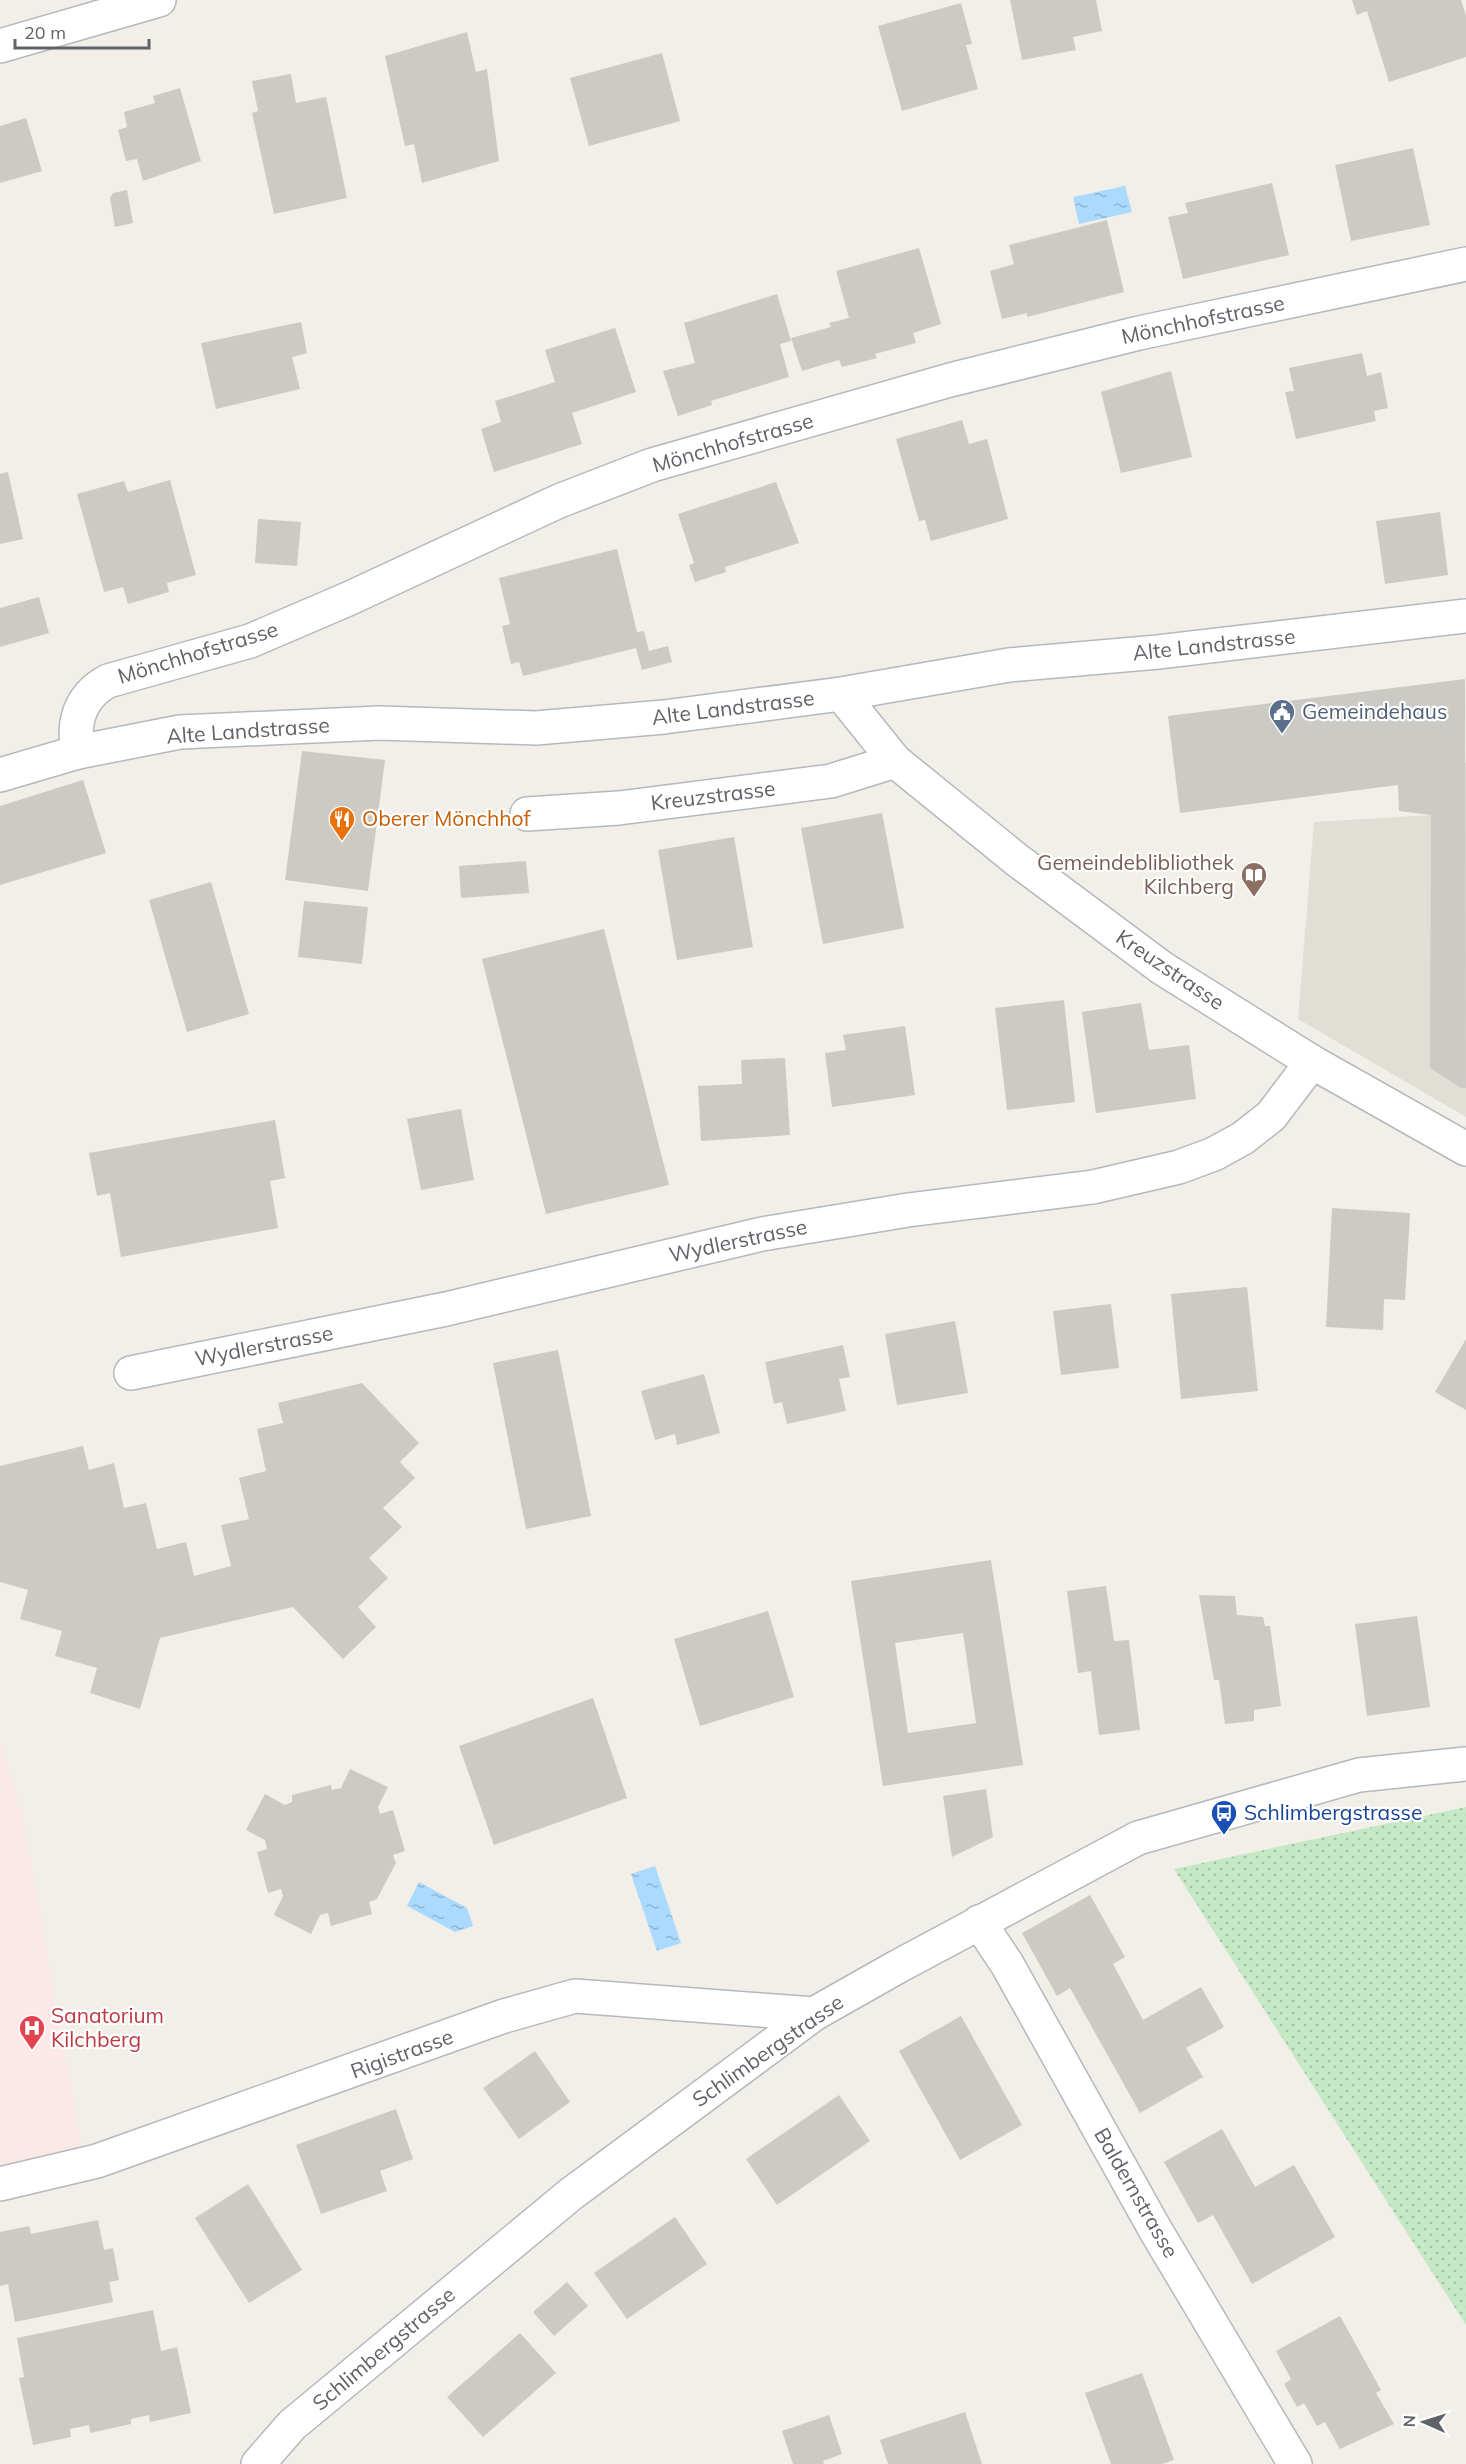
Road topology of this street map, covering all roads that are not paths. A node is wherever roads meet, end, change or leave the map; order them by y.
1 (159, 0) edge
2 (0, 46) edge
3 (1466, 264) edge
4 (1466, 616) edge
5 (841, 694) junction
6 (78, 752) junction
7 (895, 761) junction
8 (0, 774) edge
9 (527, 814) dead end
10 (1312, 1062) junction
11 (1458, 1135) edge
12 (131, 1373) dead end
13 (1466, 1764) edge
14 (979, 1922) junction
15 (814, 2014) junction
16 (0, 2184) edge
17 (258, 2464) edge
18 (1295, 2464) edge

1 - 2 street
3 - 6 street, Mönchhofstrasse
4 - 5 street, Alte Landstrasse
5 - 6 street, Alte Landstrasse
5 - 7 street, Kreuzstrasse
6 - 8 street, Alte Landstrasse
7 - 9 street, Kreuzstrasse
7 - 10 street, Kreuzstrasse
10 - 11 street, Kreuzstrasse
10 - 12 street, Wydlerstrasse
13 - 14 street, Schlimbergstrasse
14 - 15 street, Schlimbergstrasse
14 - 18 street, Baldernstrasse
15 - 16 street, Rigistrasse
15 - 17 street, Schlimbergstrasse

